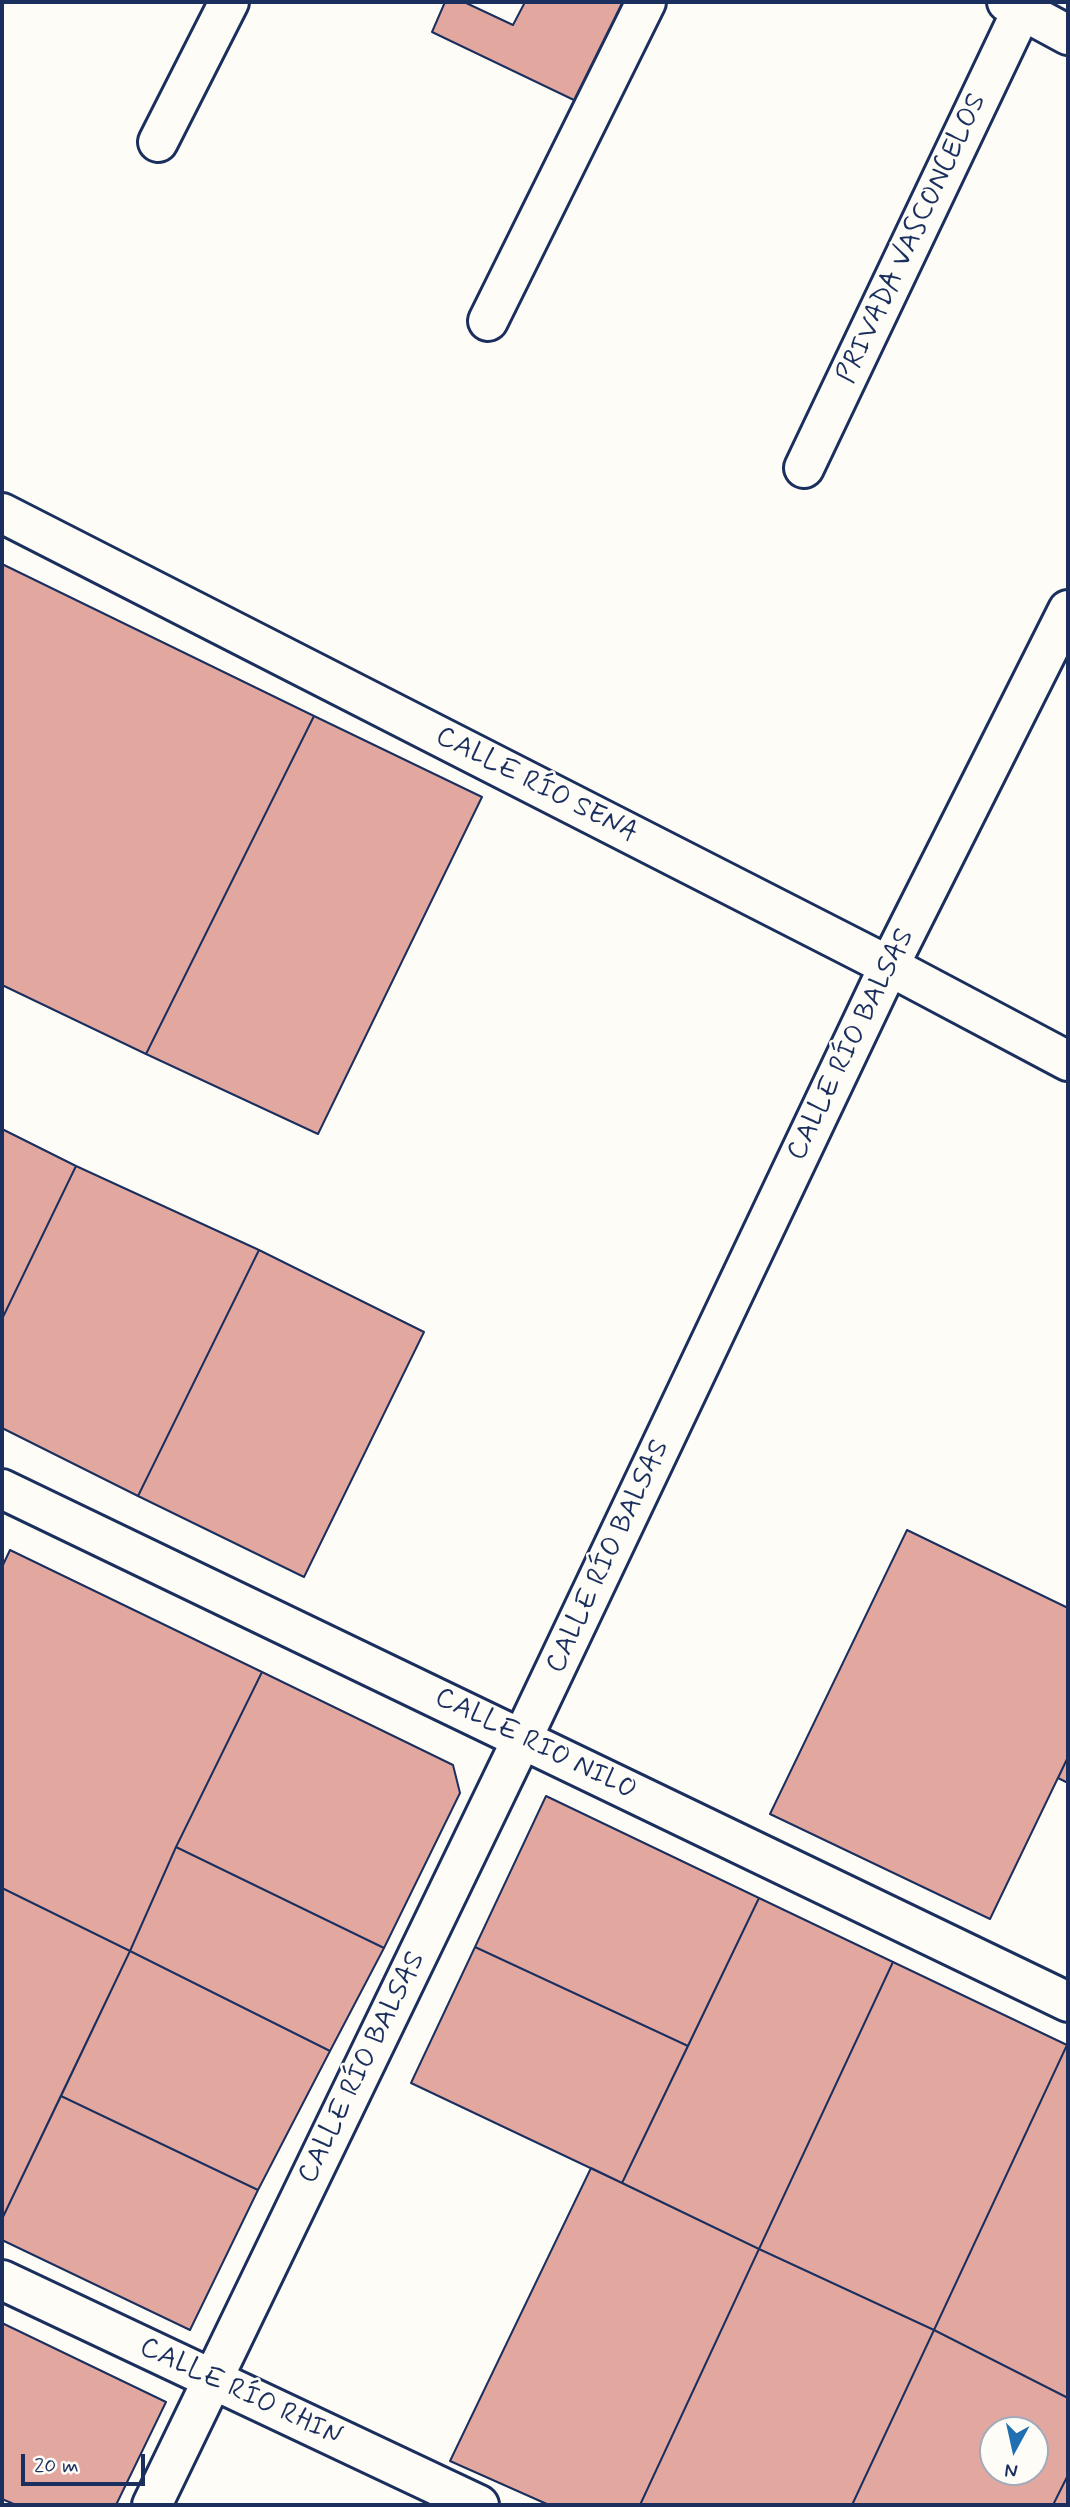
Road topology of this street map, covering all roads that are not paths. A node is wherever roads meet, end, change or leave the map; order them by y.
1 (229, 2) edge
2 (646, 2) edge
3 (1014, 6) edge
4 (1068, 35) edge
5 (158, 142) dead end
6 (488, 321) dead end
7 (804, 468) dead end
8 (2, 513) edge
9 (1068, 610) edge
10 (889, 966) junction
11 (1068, 1061) edge
12 (2, 1489) edge
13 (522, 1739) junction
14 (1068, 2002) edge
15 (2, 2280) edge
16 (212, 2381) junction
17 (152, 2505) edge
18 (480, 2505) edge

1 - 5 street
2 - 6 street
3 - 4 street
3 - 7 street, PRIVADA VASCONCELOS
8 - 10 street, CALLE RÍO SENA
9 - 10 street, CALLE RÍO BALSAS
10 - 11 street, CALLE RÍO SENA
10 - 13 street, CALLE RÍO BALSAS
12 - 13 street, CALLE RIO NILO
13 - 14 street, CALLE RIO NILO
13 - 16 street, CALLE RÍO BALSAS
15 - 16 street, CALLE RÍO RHIN
16 - 17 street, CALLE RÍO BALSAS
16 - 18 street, CALLE RÍO RHIN

